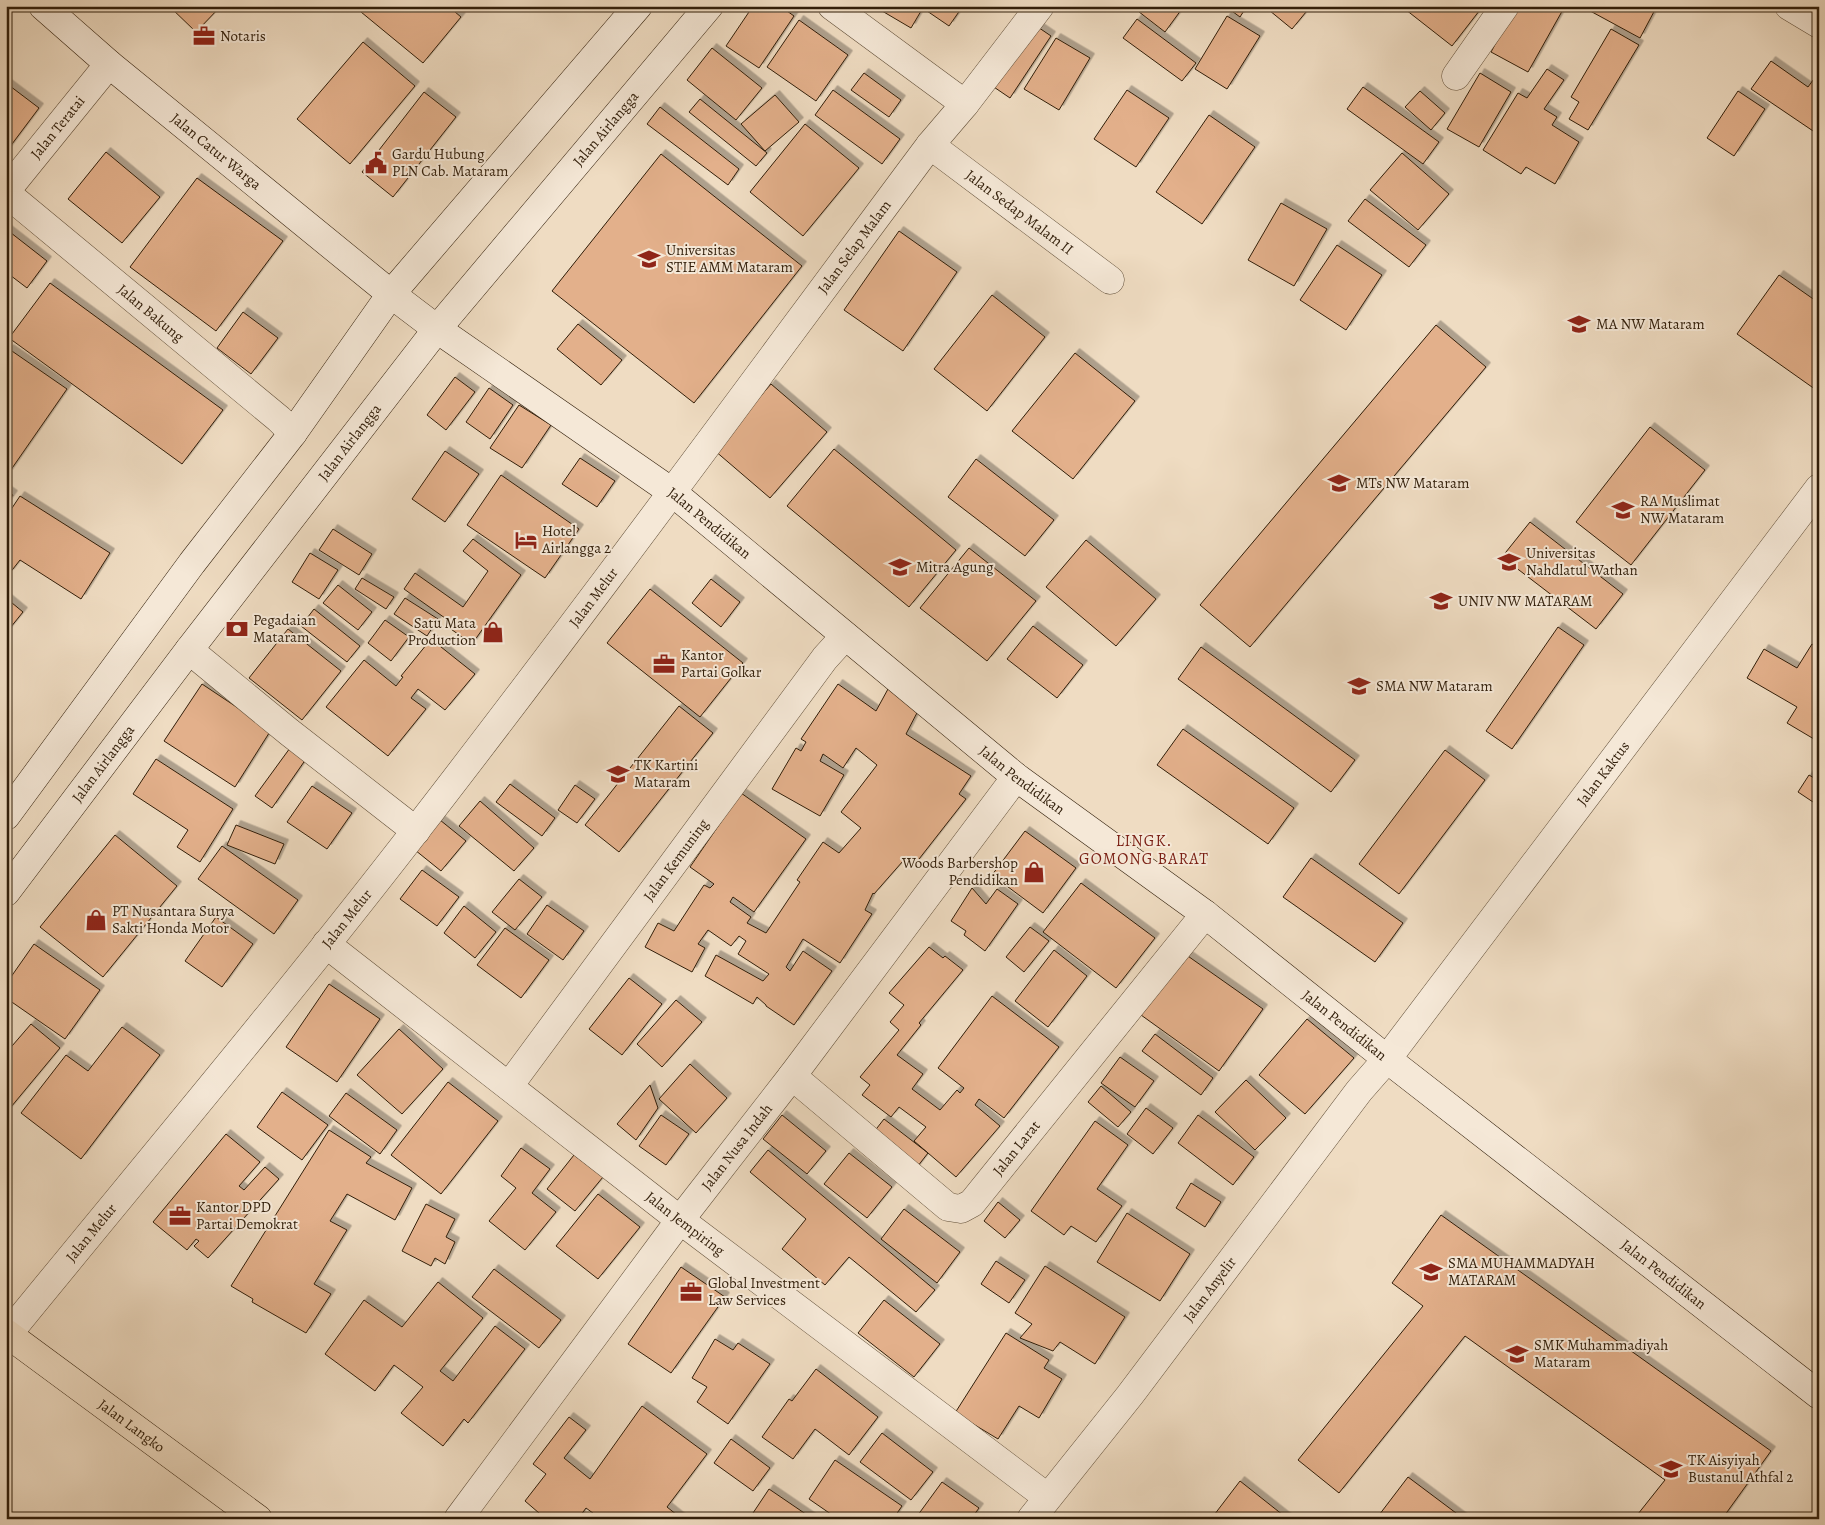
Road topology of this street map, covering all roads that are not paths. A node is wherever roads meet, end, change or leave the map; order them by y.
1 (43, 6) edge
2 (638, 6) edge
3 (709, 6) edge
4 (832, 6) edge
5 (1040, 6) edge
6 (1505, 6) edge
7 (1790, 6) edge
8 (1819, 24) edge
9 (109, 64) junction
10 (1456, 76) dead end
11 (965, 104) junction
12 (930, 145) junction
13 (6, 192) edge
14 (1110, 280) dead end
15 (391, 294) junction
16 (437, 329) junction
17 (293, 433) junction
18 (1819, 488) edge
19 (672, 492) junction
20 (845, 636) junction
21 (189, 650) junction
22 (1016, 777) junction
23 (6, 816) edge
24 (416, 831) junction
25 (6, 892) edge
26 (1205, 914) junction
27 (326, 944) junction
28 (1387, 1059) junction
29 (792, 1076) junction
30 (509, 1086) junction
31 (680, 1220) junction
32 (7, 1334) edge
33 (1819, 1395) edge
34 (1047, 1497) junction
35 (258, 1519) edge
36 (458, 1519) edge
37 (1030, 1519) edge

1 - 9 street, Jalan Catur Warga
2 - 15 street
3 - 16 street, Jalan Airlangga
4 - 11 street
5 - 11 street, Jalan Selap Malam
6 - 10 street
7 - 8 street
9 - 13 street, Jalan Teratai
9 - 15 street, Jalan Catur Warga
11 - 12 street, Jalan Selap Malam
12 - 14 street, Jalan Sedap Malam II
12 - 19 street, Jalan Selap Malam
13 - 17 street, Jalan Bakung
15 - 16 street, Jalan Pendidikan
15 - 17 street
16 - 19 street, Jalan Pendidikan
16 - 21 street, Jalan Airlangga
17 - 23 street
18 - 28 street, Jalan Kaktus
19 - 20 street, Jalan Pendidikan
19 - 24 street, Jalan Melur
20 - 22 street, Jalan Pendidikan
20 - 30 street, Jalan Kemuning
21 - 24 street
21 - 25 street, Jalan Airlangga
22 - 26 street, Jalan Pendidikan
22 - 29 street, Jalan Nusa Indah
24 - 27 street, Jalan Melur
26 - 28 street, Jalan Pendidikan
26 - 29 street, Jalan Larat
27 - 30 street, Jalan Jempiring
27 - 32 street, Jalan Melur
28 - 33 street, Jalan Pendidikan
28 - 34 street, Jalan Anyelir
29 - 31 street, Jalan Nusa Indah
30 - 31 street, Jalan Jempiring
31 - 34 street, Jalan Jempiring
31 - 36 street, Jalan Nusa Indah
32 - 35 main road, Jalan Langko
34 - 37 street, Jalan Anyelir

